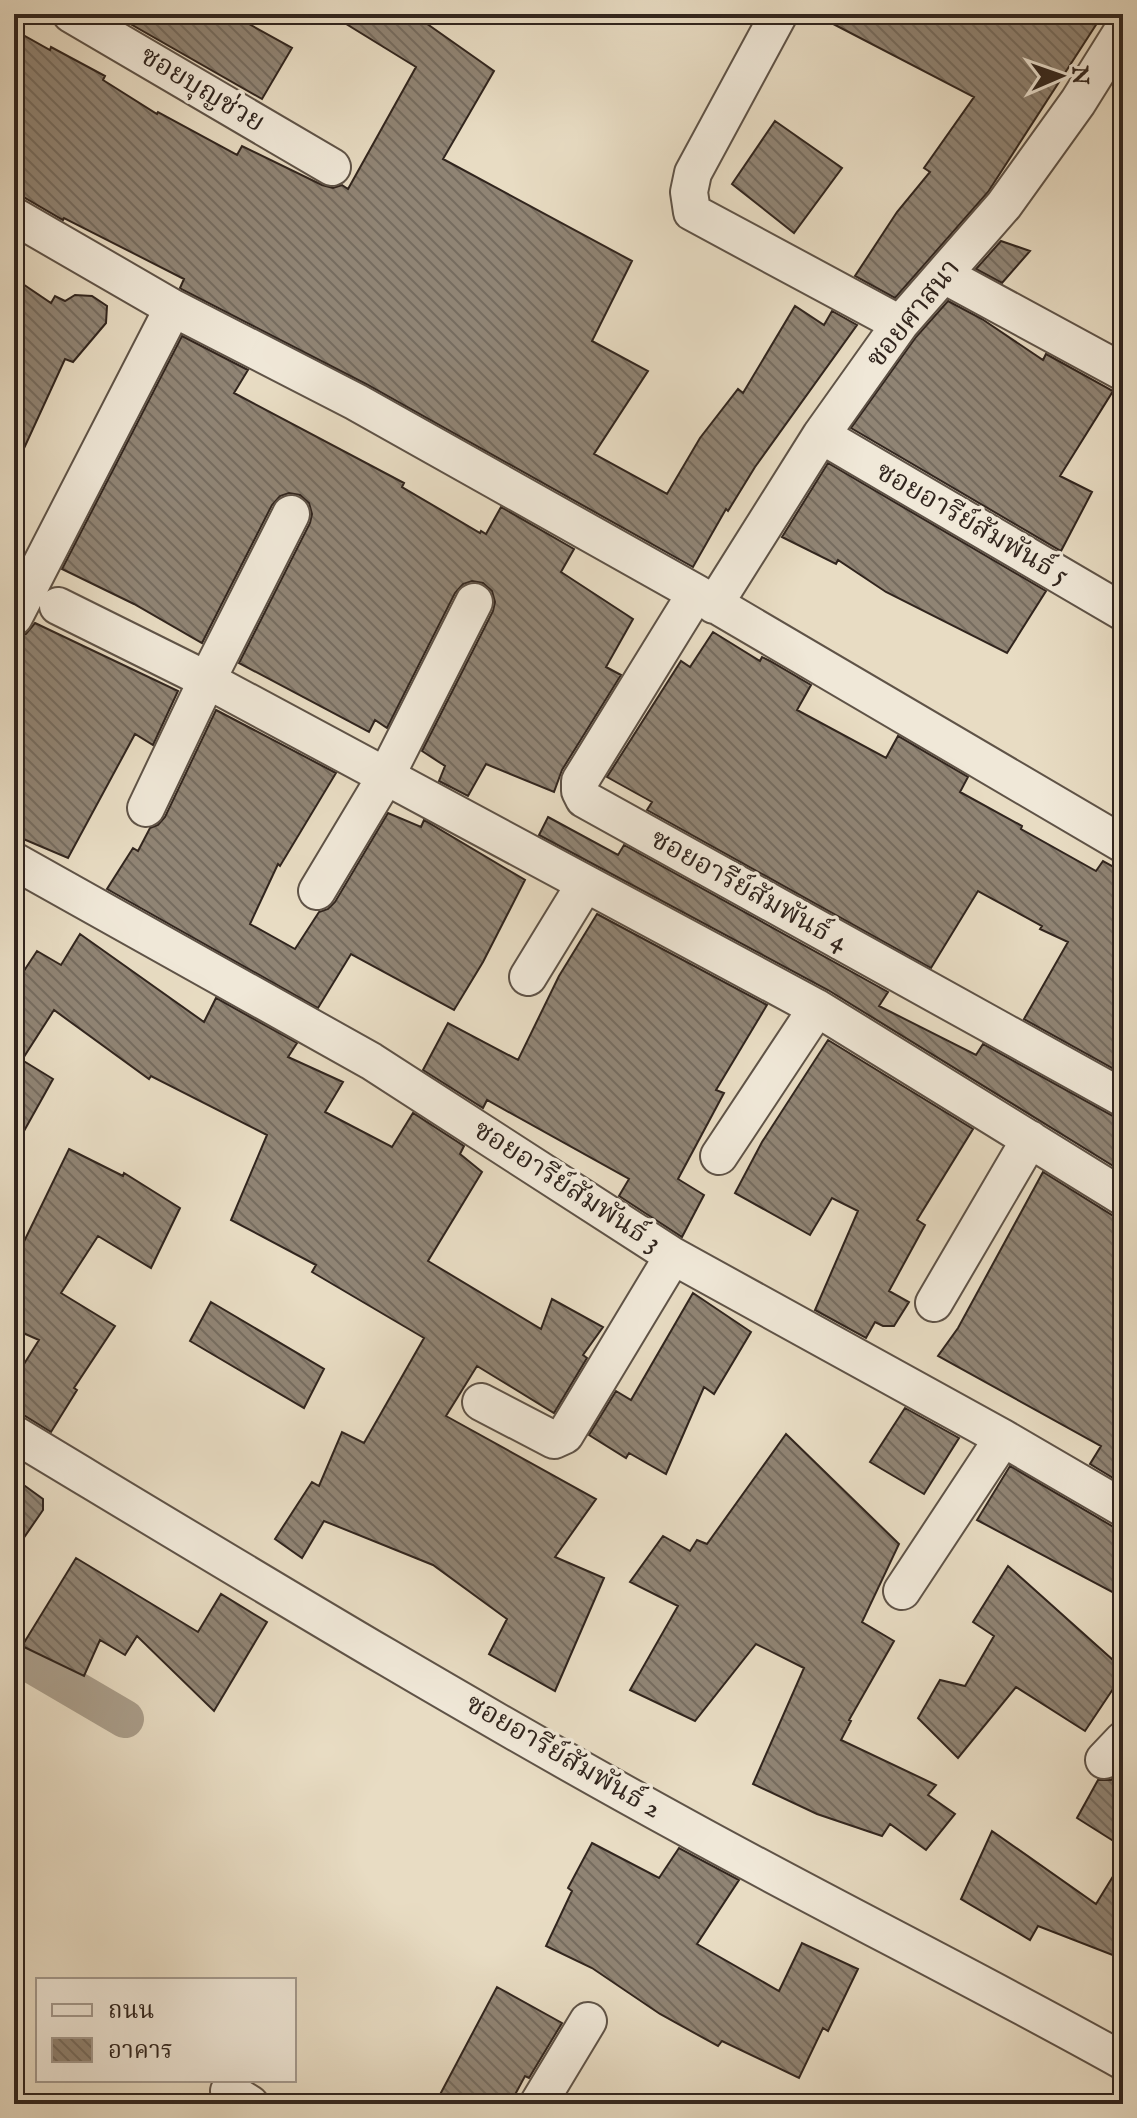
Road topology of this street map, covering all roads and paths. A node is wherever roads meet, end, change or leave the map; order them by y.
1 (71, 14) edge
2 (779, 14) edge
3 (1123, 30) edge
4 (332, 167) dead end
5 (14, 216) edge
6 (944, 275) junction
7 (173, 308) junction
8 (900, 324) junction
9 (1123, 372) edge
10 (821, 435) junction
11 (291, 514) dead end
12 (705, 599) junction
13 (474, 602) dead end
14 (58, 606) dead end
15 (1123, 612) edge
16 (14, 617) edge
17 (207, 680) junction
18 (386, 776) junction
19 (146, 808) dead end
20 (1123, 844) edge
21 (14, 861) edge
22 (585, 884) junction
23 (317, 891) dead end
24 (528, 977) dead end
25 (817, 1008) junction
26 (1123, 1098) edge
27 (1030, 1139) junction
28 (719, 1156) dead end
29 (1123, 1197) edge
30 (673, 1256) junction
31 (934, 1303) dead end
32 (481, 1402) dead end
33 (14, 1434) edge
34 (1003, 1438) junction
35 (1123, 1508) edge
36 (902, 1591) dead end
37 (588, 2021) dead end
38 (1123, 2061) edge
39 (538, 2104) edge

1 - 4 street, ซอยบุญช่วย
2 - 8 street
3 - 6 street, ซอยศาสนา
5 - 7 street
6 - 8 street, ซอยศาสนา
6 - 9 street
7 - 12 street
7 - 16 street
8 - 10 street, ซอยศาสนา
10 - 12 street, ซอยศาสนา
10 - 15 street, ซอยอารีย์สัมพันธ์ 5
11 - 17 street
12 - 20 street
12 - 26 street, ซอยอารีย์สัมพันธ์ 4
13 - 18 street
14 - 17 street
17 - 18 street
17 - 19 street
18 - 22 street
18 - 23 street
21 - 30 street, ซอยอารีย์สัมพันธ์ 3
22 - 24 street
22 - 25 street
25 - 27 street
25 - 28 street
27 - 29 street
27 - 31 street
30 - 32 street
30 - 34 street, ซอยอารีย์สัมพันธ์ 3
33 - 38 street, ซอยอารีย์สัมพันธ์ 2
34 - 35 street, ซอยอารีย์สัมพันธ์ 3
34 - 36 street
37 - 39 street

